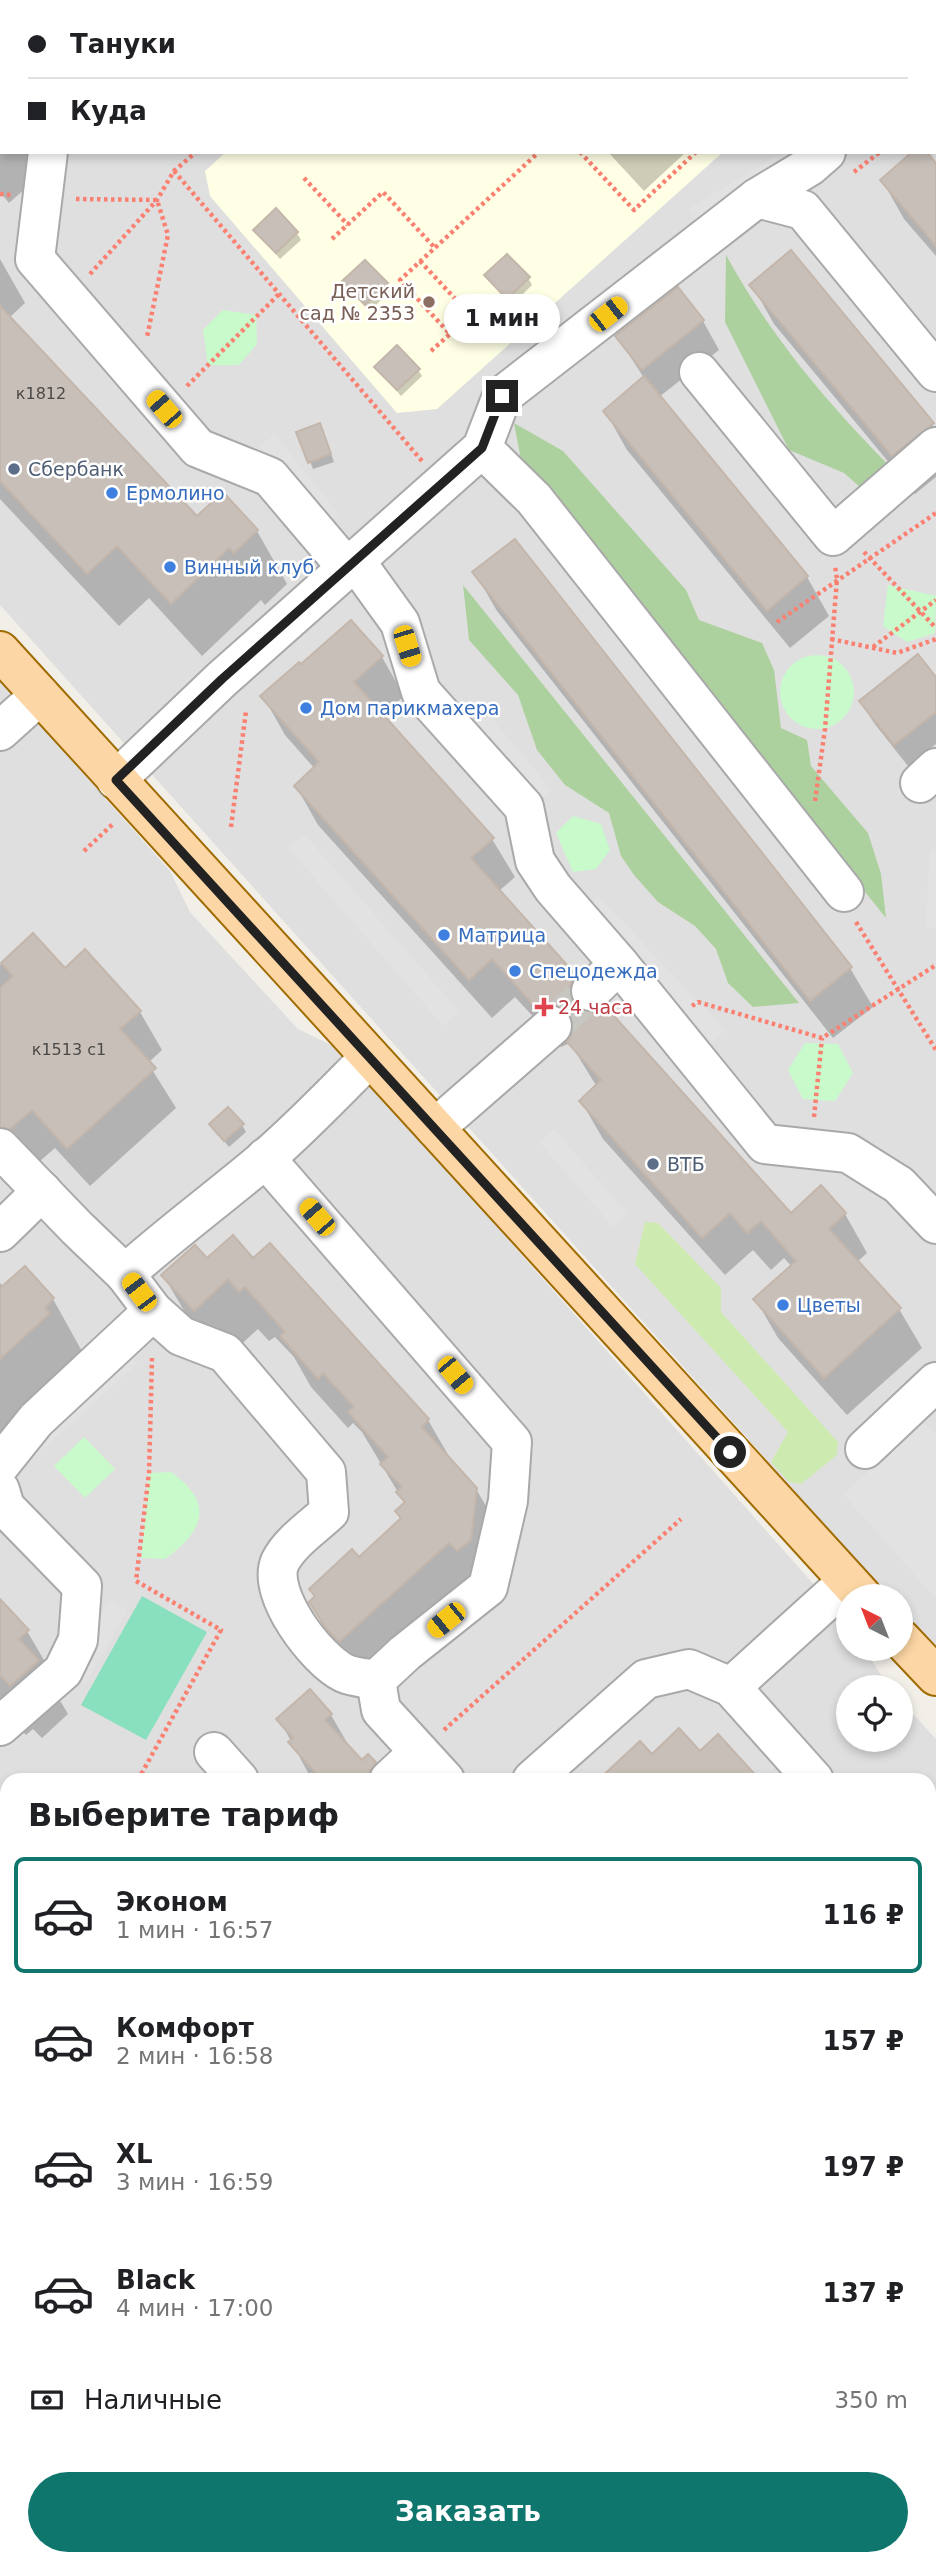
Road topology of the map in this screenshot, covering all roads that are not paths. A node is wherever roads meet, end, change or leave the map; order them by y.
1 (48, 154) edge
2 (824, 154) edge
3 (757, 198) junction
4 (699, 372) dead end
5 (936, 372) edge
6 (936, 447) edge
7 (482, 448) junction
8 (352, 566) junction
9 (0, 651) edge
10 (40, 695) junction
11 (0, 731) edge
12 (116, 780) junction
13 (844, 892) road end
14 (619, 964) junction
15 (591, 991) tunnel mouth
16 (552, 1026) tunnel mouth
17 (370, 1057) junction
18 (435, 1128) junction
19 (0, 1149) edge
20 (265, 1158) junction
21 (42, 1192) junction
22 (936, 1224) edge
23 (0, 1232) edge
24 (125, 1273) junction
25 (153, 1311) junction
26 (936, 1382) edge
27 (865, 1449) dead end
28 (0, 1465) edge
29 (0, 1490) edge
30 (850, 1584) edge
31 (836, 1604) edge
32 (914, 1653) edge
33 (936, 1676) edge
34 (376, 1679) junction
35 (731, 1687) junction
36 (0, 1726) edge
37 (419, 1752) junction
38 (396, 1773) edge
39 (438, 1773) edge
40 (540, 1773) edge
41 (808, 1773) edge

1 - 8 lane
2 - 3 lane
3 - 5 lane
3 - 7 lane
4 - 6 lane
7 - 8 lane
7 - 13 lane
8 - 12 lane
8 - 14 lane
9 - 10 main road
10 - 11 lane
10 - 12 main road
12 - 17 main road
14 - 15 lane
14 - 22 lane
16 - 18 lane
17 - 18 main road
17 - 20 lane
18 - 30 main road
19 - 21 lane
20 - 24 lane
20 - 34 lane
21 - 23 lane
21 - 24 lane
24 - 25 lane
25 - 28 lane
25 - 34 lane
26 - 27 lane
29 - 36 lane
31 - 35 lane
32 - 33 main road
34 - 37 lane
35 - 40 lane
35 - 41 lane
37 - 38 lane
37 - 39 lane

